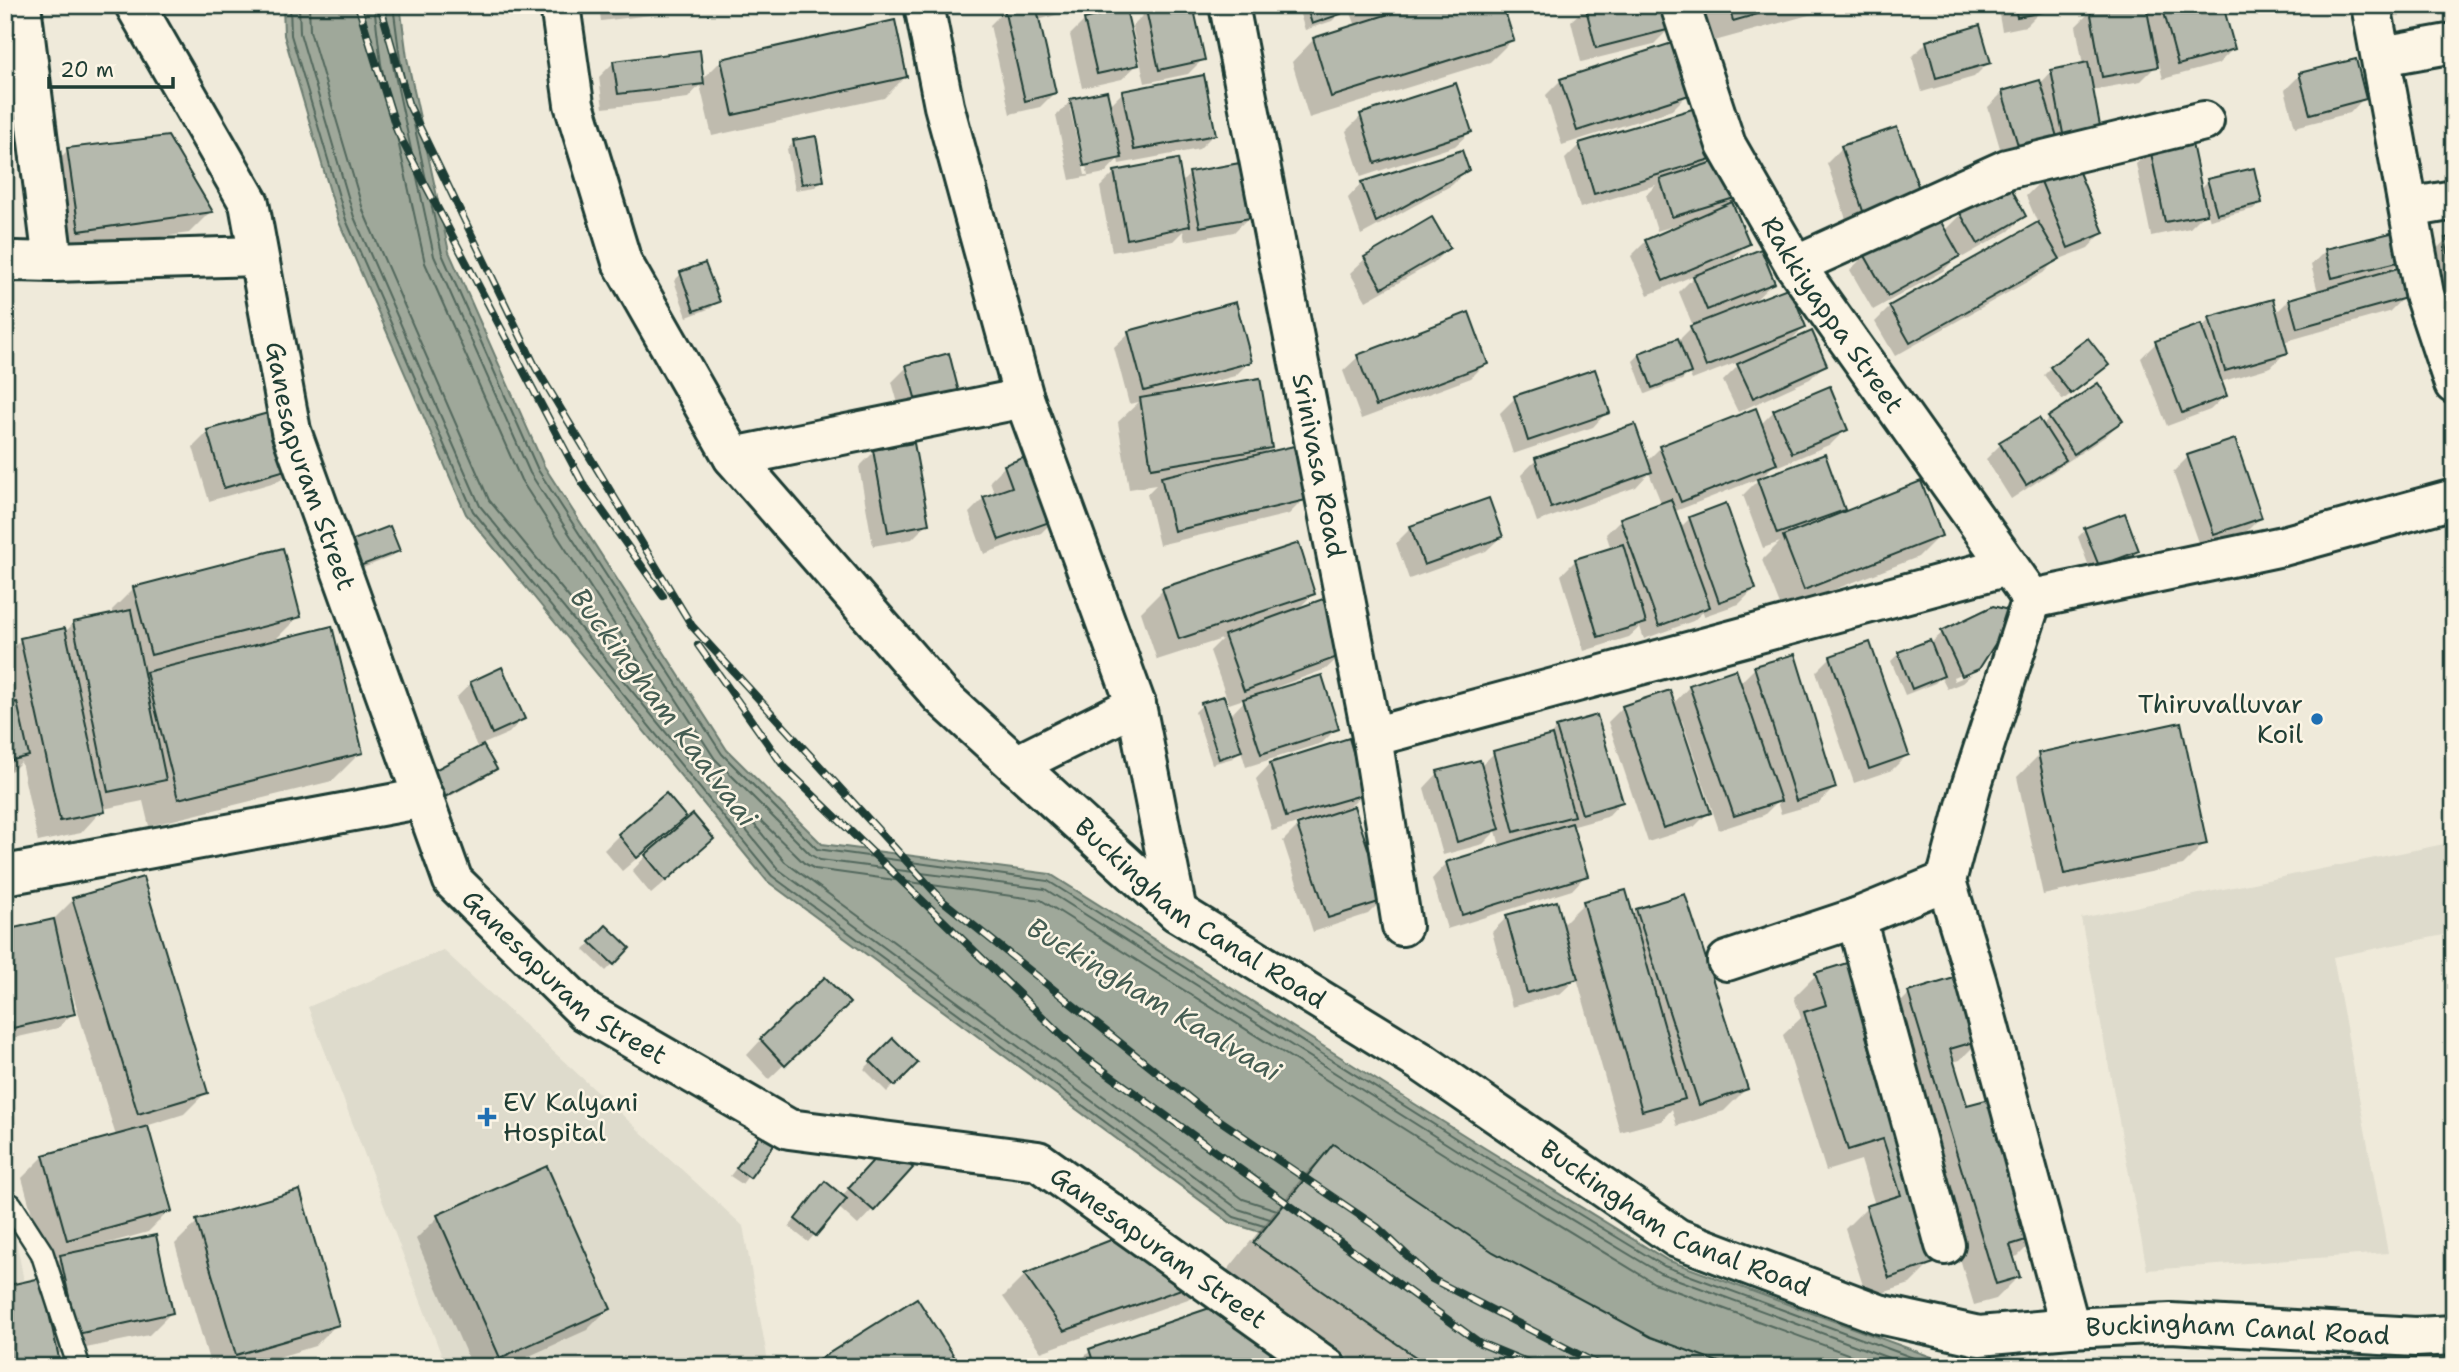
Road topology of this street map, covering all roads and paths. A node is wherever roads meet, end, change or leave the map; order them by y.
1 (22, 5) edge
2 (135, 5) edge
3 (560, 5) edge
4 (924, 5) edge
5 (1230, 5) edge
6 (1680, 5) edge
7 (2371, 5) edge
8 (2454, 43) edge
9 (2382, 56) junction
10 (2204, 121) dead end
11 (2454, 200) edge
12 (2409, 208) junction
13 (258, 256) junction
14 (52, 262) junction
15 (5, 263) edge
16 (1796, 265) junction
17 (2454, 384) edge
18 (1024, 398) junction
19 (733, 457) junction
20 (2454, 499) edge
21 (2008, 566) junction
22 (2032, 599) junction
23 (1136, 705) junction
24 (1373, 737) junction
25 (1016, 765) junction
26 (424, 798) junction
27 (5, 875) edge
28 (1946, 881) junction
29 (1178, 912) junction
30 (1856, 918) junction
31 (1402, 926) dead end
32 (1727, 961) dead end
33 (5, 1205) edge
34 (1945, 1245) dead end
35 (2070, 1328) junction
36 (2454, 1335) edge
37 (79, 1367) edge
38 (1325, 1367) edge

1 - 14 street
2 - 13 street, Ganesapuram Street
3 - 19 street, Buckingham Canal Road
4 - 18 street
5 - 24 street, Srinivasa Road
6 - 16 street, Rakkiyappa Street
7 - 9 street
8 - 9 street
9 - 12 street
10 - 16 street
11 - 12 street
12 - 17 street
13 - 14 street
13 - 26 street, Ganesapuram Street
14 - 15 street
16 - 21 street, Rakkiyappa Street
18 - 19 street
18 - 23 street
19 - 25 street, Buckingham Canal Road
20 - 22 street
21 - 22 street, Rakkiyappa Street
21 - 24 street
22 - 28 street
23 - 25 street
23 - 29 street
24 - 31 street, Srinivasa Road
25 - 29 street, Buckingham Canal Road
26 - 27 street
26 - 38 street, Ganesapuram Street
28 - 30 street
28 - 35 street
29 - 35 street, Buckingham Canal Road
30 - 32 street
30 - 34 street
33 - 37 lane
35 - 36 street, Buckingham Canal Road

